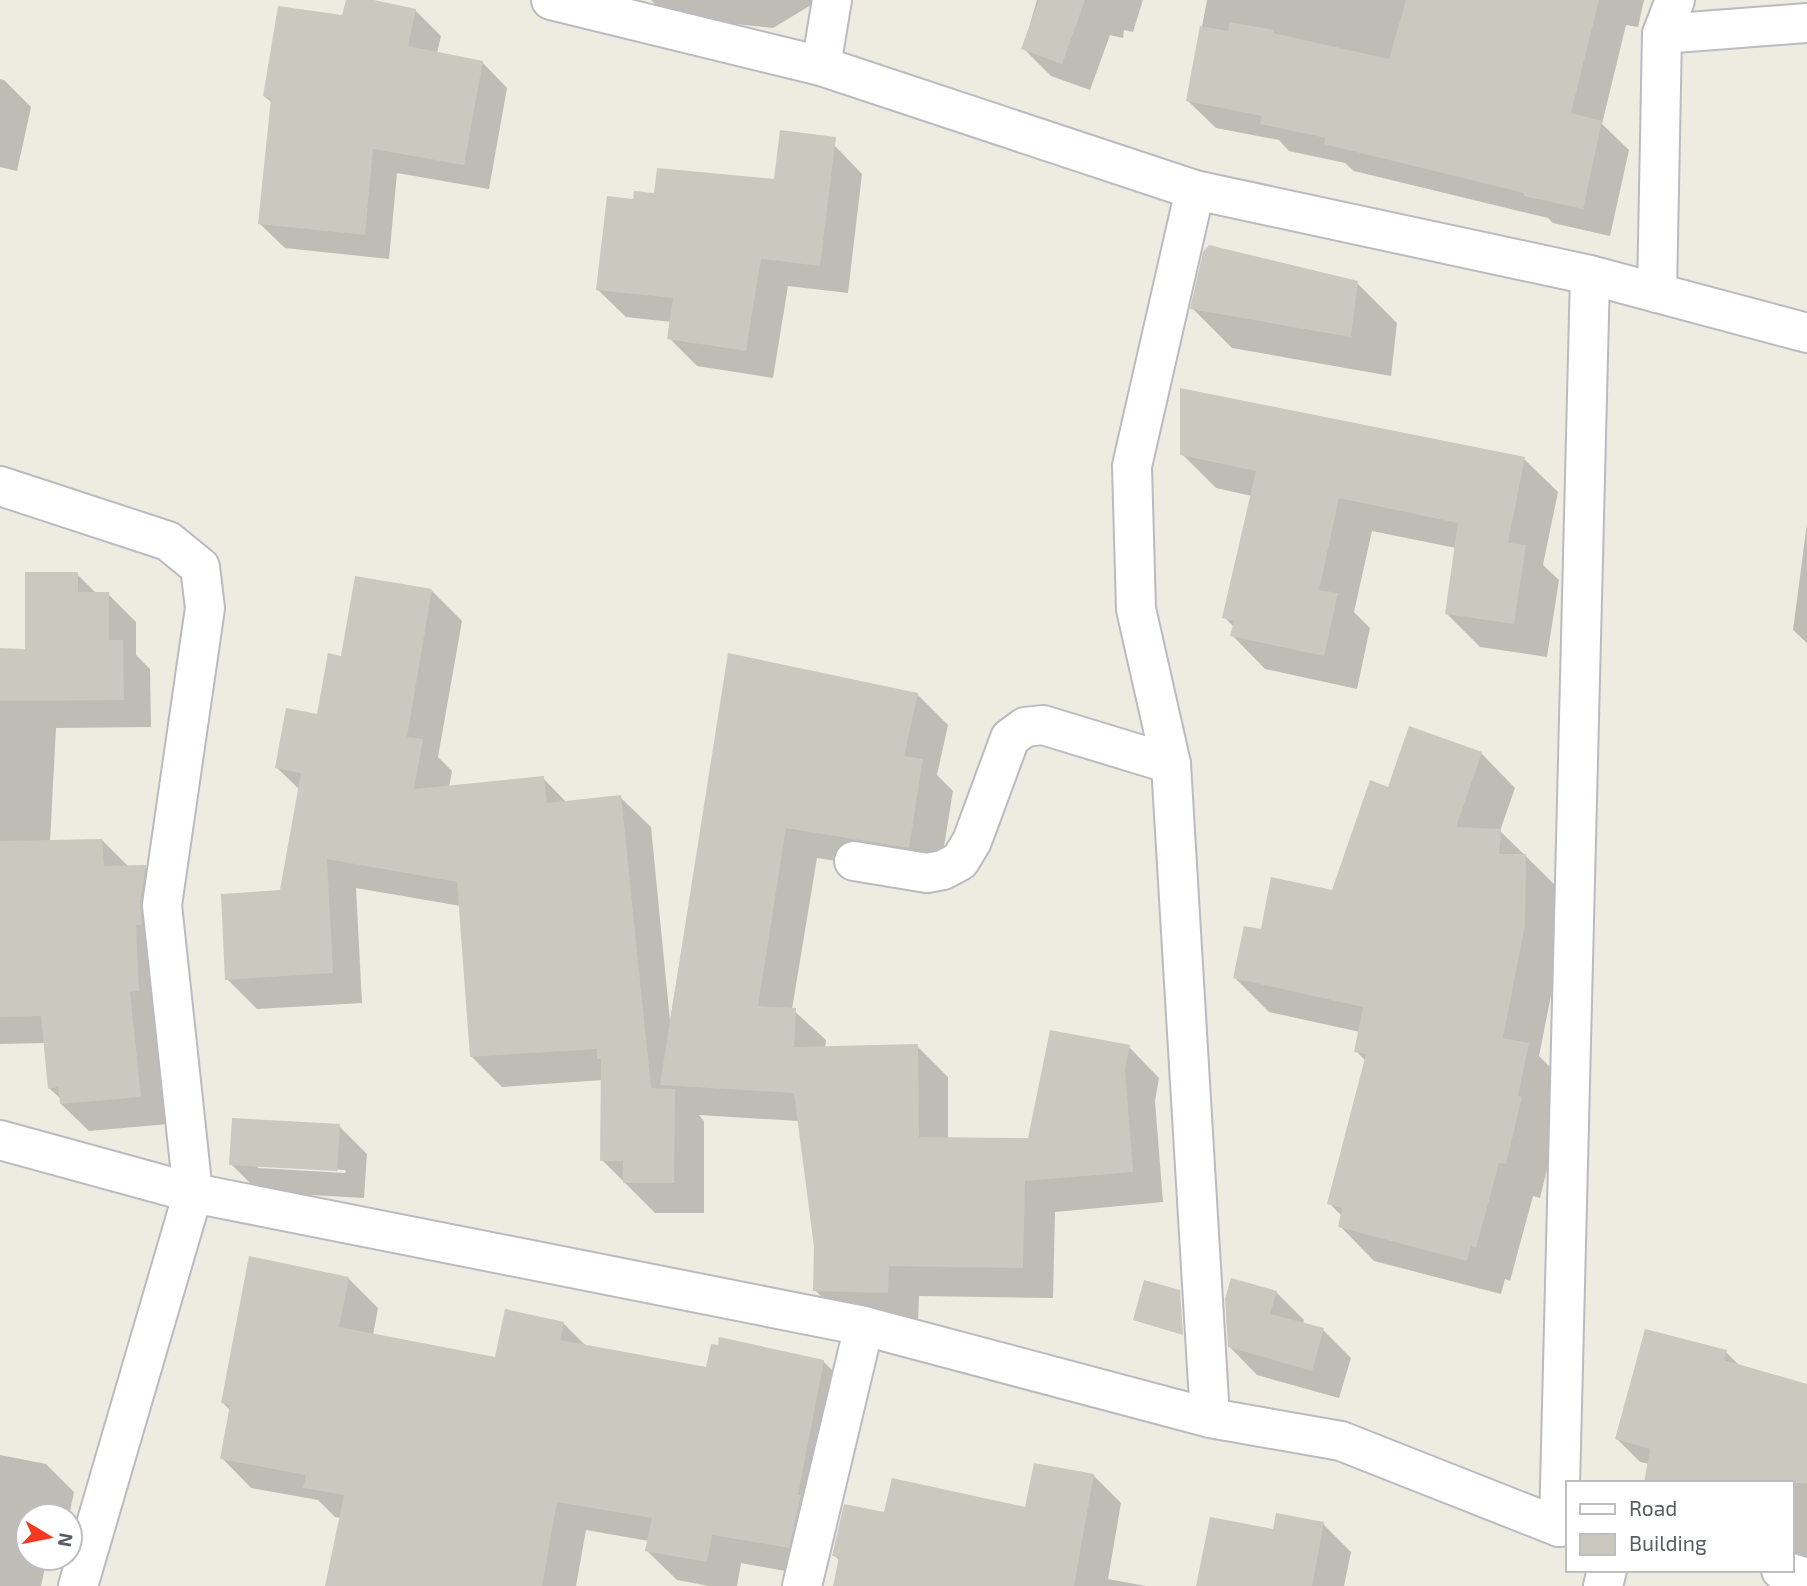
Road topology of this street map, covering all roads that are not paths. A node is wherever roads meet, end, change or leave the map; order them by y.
1 (551, 0) edge
2 (832, 0) edge
3 (1669, 17) edge
4 (1807, 23) edge
5 (821, 66) junction
6 (1195, 190) junction
7 (1590, 275) junction
8 (1657, 293) junction
9 (1807, 333) edge
10 (0, 486) edge
11 (1171, 764) junction
12 (853, 862) dead end
13 (0, 1140) edge
14 (193, 1194) junction
15 (864, 1326) junction
16 (1210, 1418) junction
17 (1563, 1526) edge
18 (1788, 1572) edge
19 (1807, 1578) edge
20 (78, 1586) edge
21 (802, 1586) edge

1 - 5 street
2 - 5 street
3 - 4 street
3 - 8 street
5 - 6 street
6 - 7 street
6 - 11 street
7 - 8 street
7 - 17 street
8 - 9 street
10 - 14 street
11 - 12 street
11 - 16 street
13 - 14 street
14 - 15 street
14 - 20 street
15 - 16 street
15 - 21 street
16 - 17 street
18 - 19 street

